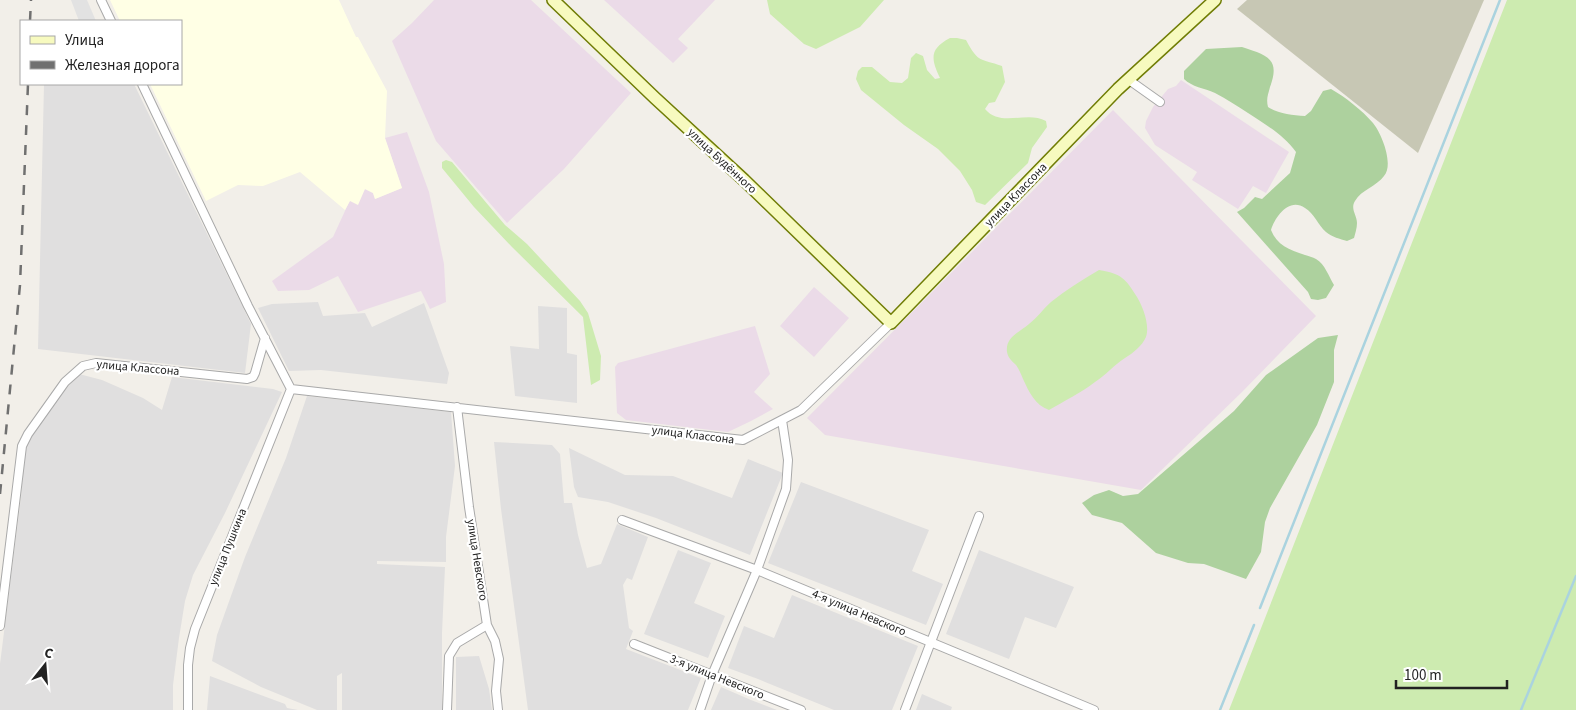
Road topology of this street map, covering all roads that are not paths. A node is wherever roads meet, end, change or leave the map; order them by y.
1 (101, 0) edge
2 (553, 0) edge
3 (1215, 0) edge
4 (111, 20) edge
5 (1129, 80) junction
6 (142, 85) edge
7 (1160, 102) dead end
8 (891, 323) junction
9 (265, 338) junction
10 (291, 389) junction
11 (457, 407) junction
12 (782, 420) junction
13 (979, 516) dead end
14 (622, 520) dead end
15 (757, 570) junction
16 (0, 626) edge
17 (487, 626) junction
18 (931, 643) junction
19 (634, 644) dead end
20 (712, 675) junction
21 (188, 710) edge
22 (447, 710) edge
23 (498, 710) edge
24 (700, 710) edge
25 (801, 710) edge
26 (905, 710) edge
27 (1094, 710) edge

1 - 4 street
2 - 8 street, улица Будённого
3 - 5 street, улица Классона
5 - 7 street
5 - 8 street, улица Классона
6 - 9 street
8 - 12 street, улица Классона
9 - 10 street
9 - 16 street, улица Классона
10 - 11 street, улица Классона
10 - 21 street, улица Пушкина
11 - 12 street, улица Классона
11 - 17 street, улица Невского
12 - 15 street
13 - 18 street
14 - 15 street, 4-я улица Невского
15 - 18 street, 4-я улица Невского
15 - 20 street
17 - 22 street
17 - 23 street, улица Невского
18 - 26 street
18 - 27 street, 4-я улица Невского
19 - 20 street, 3-я улица Невского
20 - 24 street
20 - 25 street, 3-я улица Невского

